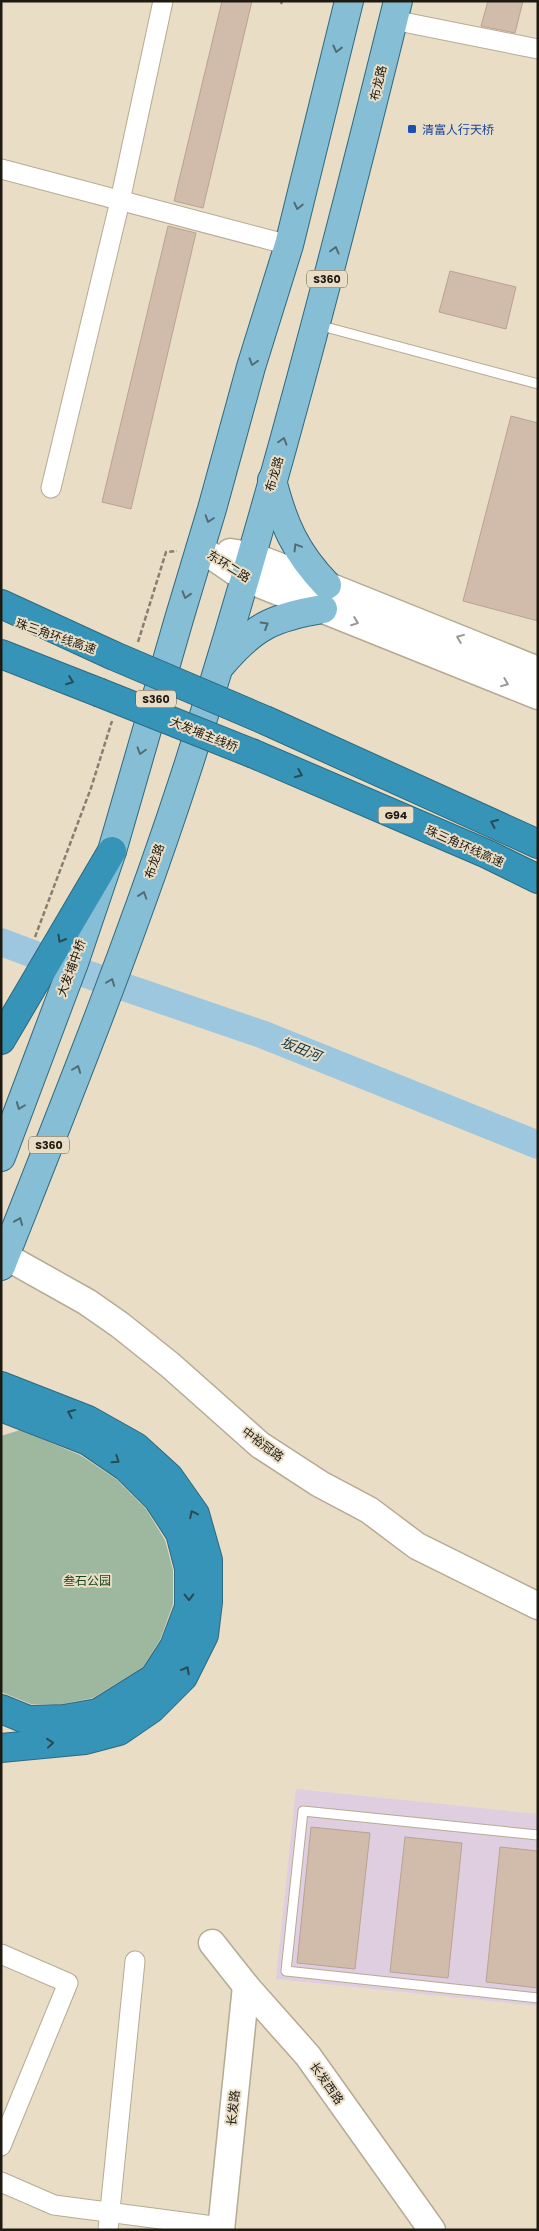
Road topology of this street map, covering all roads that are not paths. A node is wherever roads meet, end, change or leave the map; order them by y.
1 (163, 1) edge
2 (349, 1) edge
3 (395, 11) edge
4 (538, 48) edge
5 (1, 169) edge
6 (120, 201) junction
7 (289, 245) junction
8 (315, 324) junction
9 (538, 384) edge
10 (272, 479) junction
11 (51, 488) dead end
12 (200, 548) junction
13 (247, 567) junction
14 (325, 597) junction
15 (1, 604) edge
16 (1, 617) edge
17 (124, 651) junction
18 (1, 654) edge
19 (1, 665) edge
20 (42, 670) junction
21 (216, 670) junction
22 (538, 670) edge
23 (538, 696) edge
24 (254, 754) joint
25 (538, 844) edge
26 (112, 851) junction
27 (538, 879) edge
28 (1, 1040) edge
29 (1, 1156) edge
30 (3, 1261) edge
31 (1, 1386) edge
32 (21, 1407) edge
33 (538, 1606) edge
34 (1, 1709) edge
35 (1, 1748) edge
36 (538, 1835) edge
37 (212, 1943) dead end
38 (1, 1954) edge
39 (135, 1961) dead end
40 (246, 1986) junction
41 (538, 1998) edge
42 (1, 2146) edge
43 (1, 2182) edge
44 (109, 2221) edge
45 (221, 2228) edge
46 (432, 2230) edge

1 - 6 street
2 -> 7 main road, S360
3 - 4 street
8 -> 3 main road, 布龙路 / S360
5 - 6 street
6 - 7 street
6 - 11 street
7 -> 12 main road, S360
8 - 9 lane
10 -> 8 main road, 布龙路 / S360
10 - 13 main road, 布龙路 / S360
14 -> 10 main road
12 - 13 street, 东环二路
12 -> 26 main road, S360
13 - 14 street, 东环二路
13 - 21 main road, 布龙路 / S360
21 -> 14 main road
22 -> 14 street, 东环二路
14 -> 23 street, 东环二路
15 - 17 highway
16 - 17 highway, 珠三角环线高速 / G94
25 -> 17 highway, G94, bridge
18 - 20 highway, G94
19 - 20 highway
20 -> 24 highway, 大发埔主线桥 / G94, bridge
30 -> 21 main road, 布龙路 / S360
24 -> 27 highway, 珠三角环线高速 / G94
26 -> 28 highway
26 -> 29 main road, 大发埔中桥 / S360
30 - 33 street, 中裕冠路
31 - 32 highway
32 -> 34 highway
35 -> 32 highway
36 - 41 lane
37 - 40 street, 长发西路
38 - 42 street
39 - 44 street
40 - 45 street, 长发路
40 - 46 street, 长发西路
43 - 44 street
44 - 45 street

